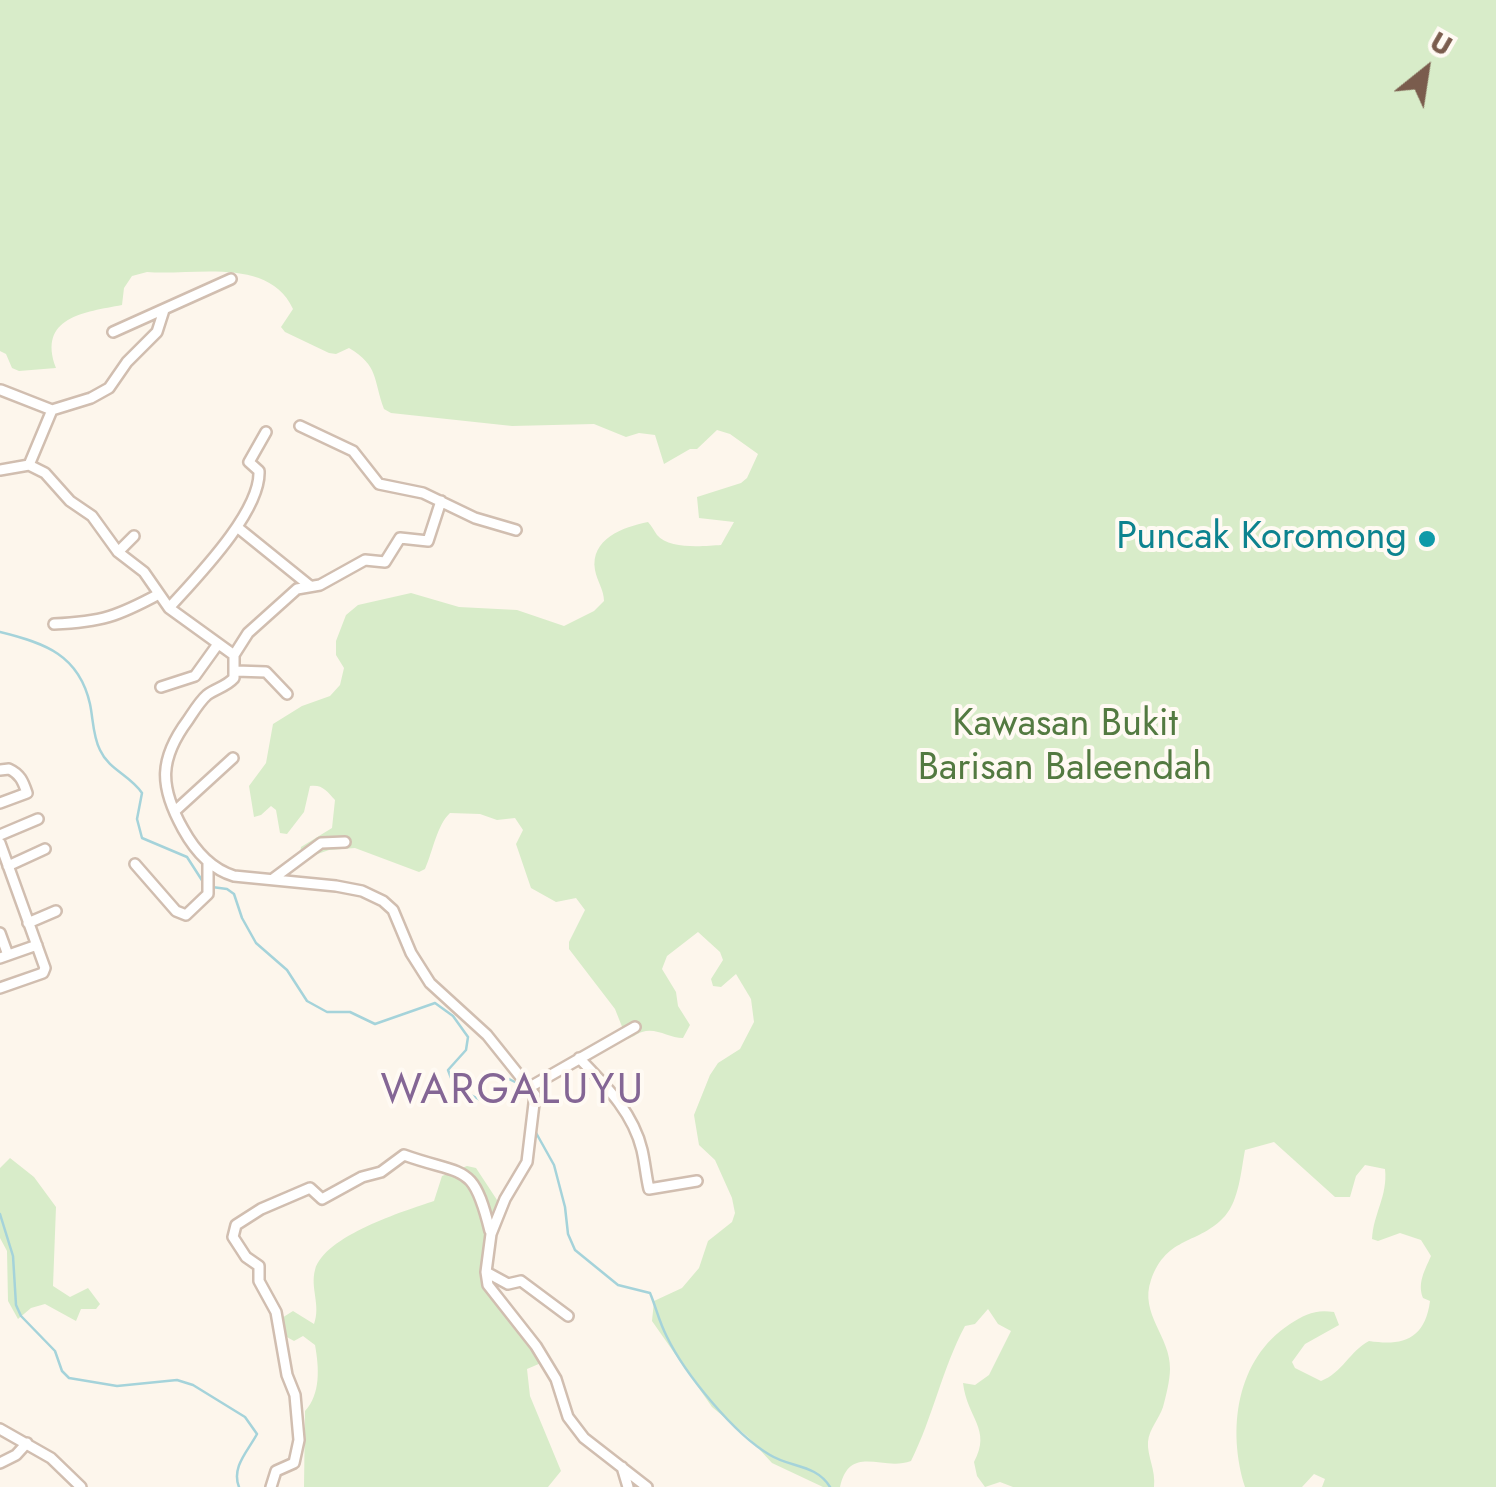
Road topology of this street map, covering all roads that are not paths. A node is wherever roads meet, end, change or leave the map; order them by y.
1 (231, 279) dead end
2 (164, 310) junction
3 (113, 332) dead end
4 (1, 390) edge
5 (52, 410) junction
6 (300, 426) dead end
7 (266, 432) dead end
8 (30, 465) junction
9 (0, 470) edge
10 (441, 501) junction
11 (238, 527) junction
12 (516, 530) dead end
13 (134, 536) dead end
14 (118, 552) junction
15 (310, 586) junction
16 (159, 594) junction
17 (169, 608) junction
18 (54, 624) dead end
19 (218, 644) junction
20 (234, 655) junction
21 (236, 671) junction
22 (161, 687) dead end
23 (287, 694) dead end
24 (233, 758) dead end
25 (0, 770) edge
26 (0, 803) edge
27 (175, 811) junction
28 (38, 819) dead end
29 (0, 835) edge
30 (0, 842) edge
31 (345, 842) dead end
32 (45, 849) dead end
33 (208, 861) junction
34 (135, 864) dead end
35 (8, 866) junction
36 (274, 878) junction
37 (56, 912) dead end
38 (28, 923) junction
39 (0, 933) edge
40 (36, 945) junction
41 (4, 956) edge
42 (0, 988) edge
43 (635, 1027) dead end
44 (579, 1058) junction
45 (530, 1087) junction
46 (697, 1181) dead end
47 (490, 1234) junction
48 (486, 1272) junction
49 (568, 1316) dead end
50 (0, 1429) edge
51 (27, 1443) junction
52 (0, 1463) edge
53 (622, 1467) junction
54 (82, 1487) edge
55 (271, 1487) edge
56 (628, 1487) edge
57 (647, 1487) edge

1 - 2 street
2 - 3 street
2 - 5 street
4 - 5 street
5 - 8 street
6 - 10 street
7 - 11 street
8 - 9 street
8 - 14 street
10 - 12 street
10 - 15 street
11 - 15 street
11 - 17 street
13 - 14 street
14 - 16 street
15 - 20 street
16 - 17 street
16 - 18 street
17 - 19 street
19 - 20 street
19 - 22 street
20 - 21 street
21 - 23 street
21 - 27 street
24 - 27 street
25 - 26 street
27 - 33 street
28 - 29 street
30 - 35 street
31 - 36 street
32 - 35 street
33 - 34 street
33 - 36 street
35 - 38 street
36 - 45 street
37 - 38 street
38 - 40 street
39 - 41 street
40 - 41 street
40 - 42 street
43 - 44 street
44 - 45 street
44 - 46 street
45 - 47 street
47 - 48 street
47 - 55 street
48 - 49 street
48 - 53 street
50 - 51 street
51 - 52 street
51 - 54 street
53 - 56 street
53 - 57 street

